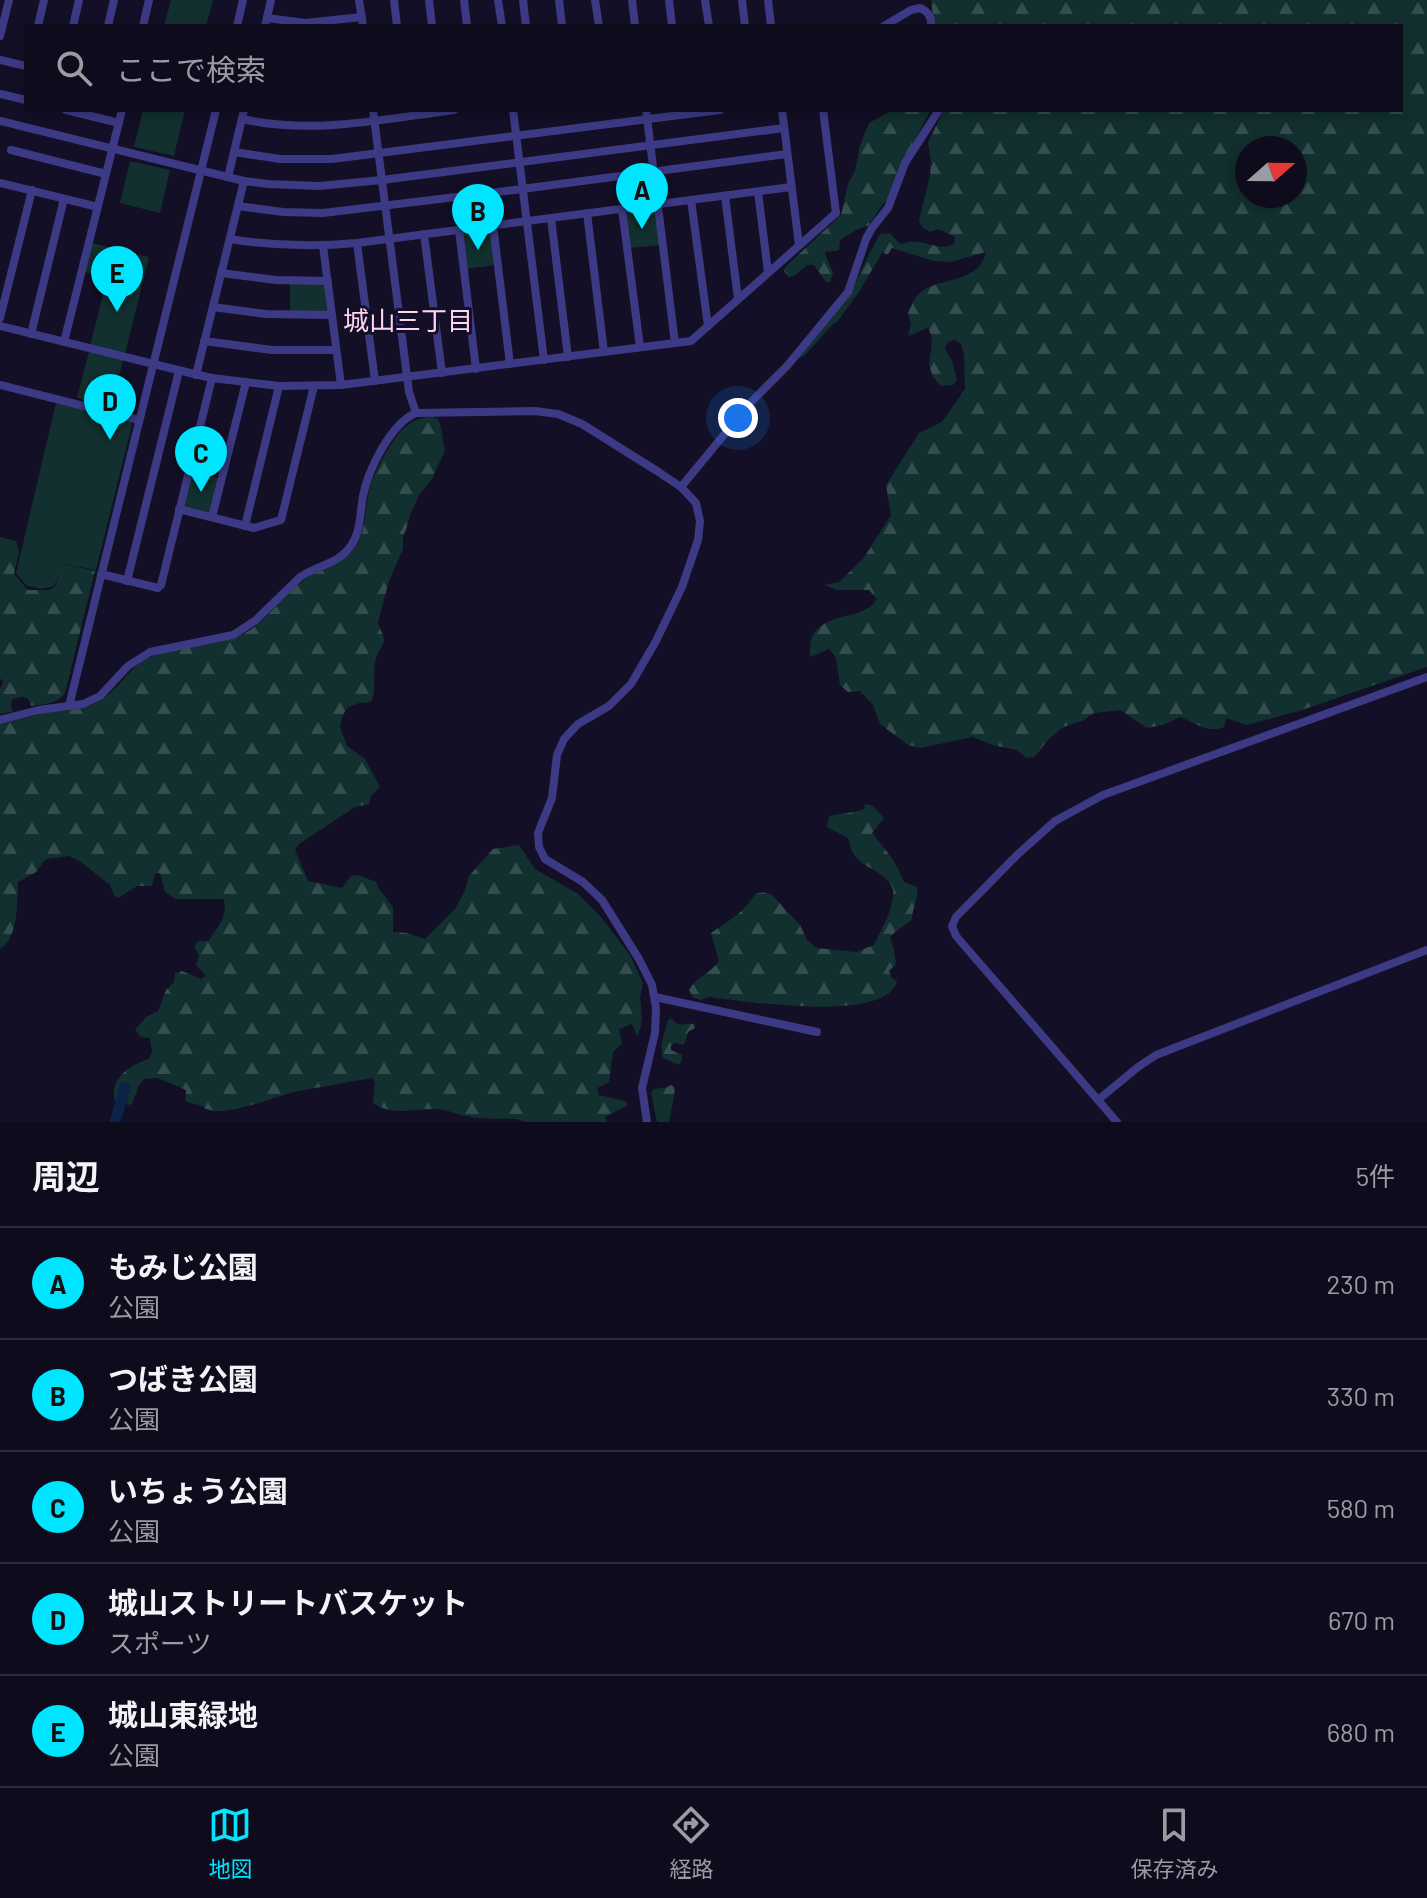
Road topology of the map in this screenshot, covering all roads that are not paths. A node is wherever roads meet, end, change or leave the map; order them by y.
1 (9, 0) edge
2 (44, 0) edge
3 (79, 0) edge
4 (114, 0) edge
5 (149, 0) edge
6 (243, 0) edge
7 (271, 0) edge
8 (359, 0) edge
9 (394, 0) edge
10 (429, 0) edge
11 (464, 0) edge
12 (498, 0) edge
13 (523, 0) edge
14 (559, 0) edge
15 (595, 0) edge
16 (632, 0) edge
17 (669, 0) edge
18 (705, 0) edge
19 (742, 0) edge
20 (768, 0) edge
21 (266, 22) edge
22 (362, 22) edge
23 (38, 24) edge
24 (73, 24) edge
25 (108, 24) edge
26 (143, 24) edge
27 (237, 24) edge
28 (397, 24) edge
29 (432, 24) edge
30 (467, 24) edge
31 (502, 24) edge
32 (526, 24) edge
33 (562, 24) edge
34 (599, 24) edge
35 (635, 24) edge
36 (672, 24) edge
37 (709, 24) edge
38 (745, 24) edge
39 (771, 24) edge
40 (887, 24) edge
41 (931, 24) edge
42 (0, 36) edge
43 (0, 60) edge
44 (24, 66) edge
45 (0, 94) edge
46 (24, 100) edge
47 (74, 112) edge
48 (122, 112) edge
49 (216, 112) edge
50 (373, 112) edge
51 (513, 112) edge
52 (690, 112) edge
53 (782, 112) edge
54 (823, 112) edge
55 (938, 112) edge
56 (409, 113) edge
57 (243, 115) edge
58 (646, 115) edge
59 (375, 120) junction
60 (0, 121) edge
61 (119, 123) junction
62 (784, 128) junction
63 (516, 136) junction
64 (650, 145) junction
65 (112, 149) junction
66 (11, 150) dead end
67 (234, 152) junction
68 (379, 154) junction
69 (787, 154) junction
70 (519, 162) junction
71 (201, 170) junction
72 (653, 171) junction
73 (106, 174) junction
74 (228, 177) junction
75 (382, 180) junction
76 (244, 181) junction
77 (0, 183) edge
78 (791, 187) junction
79 (522, 189) junction
80 (32, 190) junction
81 (758, 192) junction
82 (725, 196) junction
83 (64, 199) junction
84 (691, 200) junction
85 (385, 205) junction
86 (657, 205) junction
87 (238, 206) junction
88 (98, 207) junction
89 (622, 209) junction
90 (587, 213) junction
91 (551, 218) junction
92 (527, 221) junction
93 (493, 225) junction
94 (459, 230) junction
95 (424, 234) junction
96 (230, 239) junction
97 (390, 239) junction
98 (357, 243) junction
99 (799, 245) junction
100 (323, 246) junction
101 (768, 272) junction
102 (221, 273) junction
103 (328, 281) junction
104 (738, 299) junction
105 (213, 307) junction
106 (332, 315) junction
107 (0, 318) edge
108 (0, 326) edge
109 (708, 326) junction
110 (31, 334) junction
111 (204, 341) junction
112 (64, 342) junction
113 (675, 343) junction
114 (640, 347) junction
115 (336, 350) junction
116 (604, 352) junction
117 (568, 357) junction
118 (544, 360) junction
119 (153, 364) junction
120 (510, 364) junction
121 (476, 369) junction
122 (179, 371) junction
123 (442, 373) junction
124 (196, 375) junction
125 (408, 377) junction
126 (212, 378) junction
127 (375, 381) junction
128 (246, 382) junction
129 (0, 385) edge
130 (341, 385) junction
131 (279, 386) junction
132 (314, 386) junction
133 (416, 413) junction
134 (139, 420) junction
135 (681, 487) junction
136 (179, 509) junction
137 (212, 517) junction
138 (245, 526) junction
139 (101, 574) junction
140 (127, 581) junction
141 (1427, 677) edge
142 (69, 706) junction
143 (0, 720) edge
144 (1427, 950) edge
145 (655, 997) junction
146 (817, 1032) dead end
147 (1098, 1100) junction
148 (647, 1122) edge
149 (1117, 1122) edge

1 - 42 street
2 - 23 street
3 - 24 street
4 - 25 street
5 - 26 street
6 - 27 street
7 - 21 street
8 - 22 street
9 - 28 street
10 - 29 street
11 - 30 street
12 - 31 street
13 - 32 street
14 - 33 street
15 - 34 street
16 - 35 street
17 - 36 street
18 - 37 street
19 - 38 street
20 - 39 street
21 - 22 street
40 - 41 street
43 - 44 street
45 - 46 street
47 - 61 street
48 - 61 street
49 - 71 street
50 - 59 street
51 - 63 street
52 - 58 street
53 - 62 street
54 - 99 street
55 - 135 street
56 - 59 street
57 - 59 street
57 - 67 street
58 - 63 street
58 - 64 street
59 - 68 street
60 - 65 street
61 - 65 street
62 - 64 street
62 - 69 street
63 - 68 street
63 - 70 street
64 - 70 street
64 - 72 street
65 - 71 street
65 - 73 street
66 - 73 street
67 - 68 street
67 - 74 street
68 - 75 street
69 - 72 street
69 - 78 street
70 - 75 street
70 - 79 street
71 - 74 street
71 - 119 street
72 - 79 street
72 - 86 street
73 - 88 street
74 - 76 street
75 - 76 street
75 - 85 street
76 - 87 street
77 - 80 street
78 - 81 street
78 - 99 street
79 - 85 street
79 - 92 street
80 - 83 street
80 - 107 street
81 - 82 street
81 - 101 street
82 - 84 street
82 - 104 street
83 - 88 street
83 - 110 street
84 - 86 street
84 - 109 street
85 - 87 street
85 - 97 street
86 - 89 street
86 - 113 street
87 - 96 street
88 - 112 street
89 - 90 street
89 - 114 street
90 - 91 street
90 - 116 street
91 - 92 street
91 - 117 street
92 - 93 street
92 - 118 street
93 - 94 street
93 - 120 street
94 - 95 street
94 - 121 street
95 - 97 street
95 - 123 street
96 - 100 street
96 - 102 street
97 - 98 street
97 - 125 street
98 - 100 street
98 - 127 street
99 - 101 street
100 - 103 street
101 - 104 street
102 - 103 street
102 - 105 street
103 - 106 street
104 - 109 street
105 - 106 street
105 - 111 street
106 - 115 street
108 - 110 street
109 - 113 street
110 - 112 street
111 - 115 street
111 - 124 street
112 - 119 street
113 - 114 street
114 - 116 street
115 - 130 street
116 - 117 street
117 - 118 street
118 - 120 street
119 - 122 street
119 - 134 street
120 - 121 street
121 - 123 street
122 - 124 street
122 - 140 street
123 - 125 street
124 - 126 street
125 - 127 street
125 - 133 street
126 - 128 street
126 - 136 street
127 - 130 street
128 - 131 street
128 - 137 street
129 - 134 street
130 - 132 street
131 - 132 street
131 - 138 street
132 - 138 street
133 - 135 street
133 - 142 street
134 - 139 street
135 - 145 street
136 - 137 street
136 - 140 street
137 - 138 street
139 - 140 street
139 - 142 street
141 - 147 street
142 - 143 street
144 - 147 street
145 - 146 street
145 - 148 street
147 - 149 street

